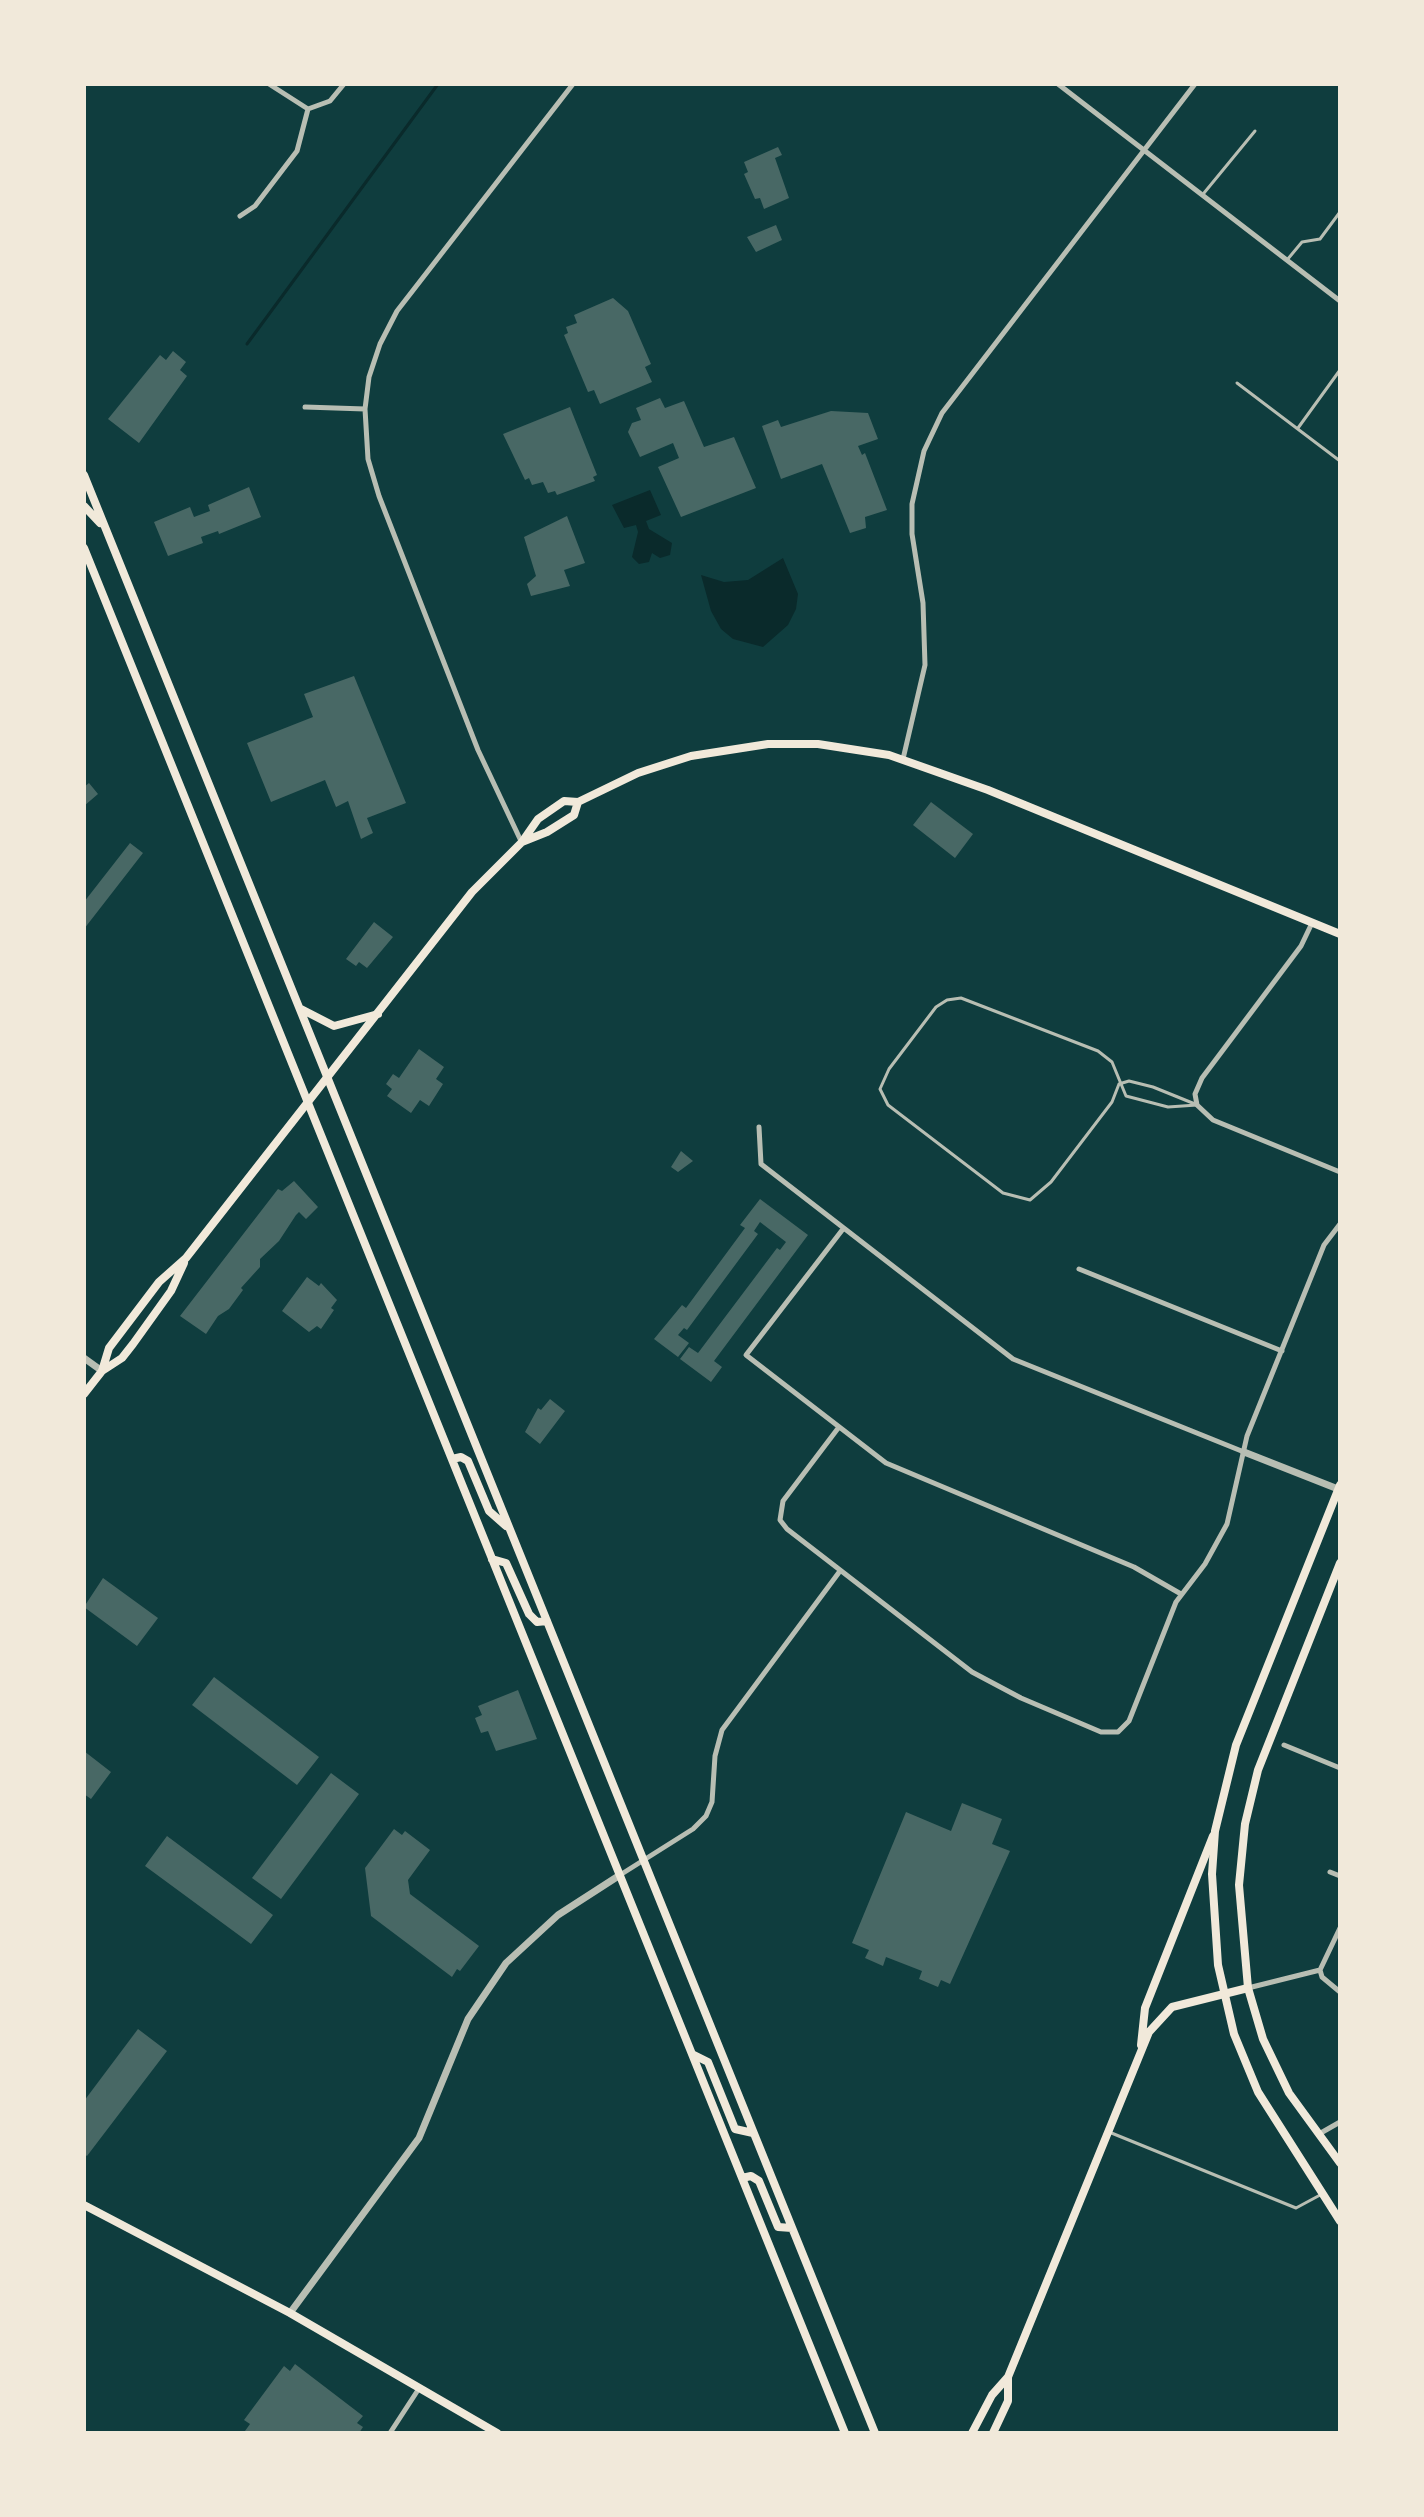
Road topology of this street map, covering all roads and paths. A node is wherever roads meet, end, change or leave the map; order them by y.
1 (269, 84) edge
2 (344, 84) edge
3 (573, 84) edge
4 (1058, 84) edge
5 (1195, 84) edge
6 (308, 109) junction
7 (1255, 131) dead end
8 (1142, 149) junction
9 (1204, 193) junction
10 (1340, 212) edge
11 (240, 216) dead end
12 (1287, 260) junction
13 (1340, 301) edge
14 (1340, 370) edge
15 (1237, 383) dead end
16 (305, 407) dead end
17 (365, 409) junction
18 (1298, 428) junction
19 (1340, 461) edge
20 (84, 475) edge
21 (84, 506) edge
22 (103, 527) junction
23 (84, 548) edge
24 (903, 759) junction
25 (578, 802) junction
26 (522, 842) junction
27 (1312, 923) junction
28 (1340, 934) edge
29 (300, 1008) junction
30 (378, 1014) junction
31 (328, 1080) junction
32 (1119, 1084) junction
33 (308, 1104) junction
34 (1197, 1105) junction
35 (759, 1127) dead end
36 (1340, 1172) edge
37 (1340, 1224) edge
38 (843, 1229) junction
39 (186, 1258) junction
40 (1079, 1269) dead end
41 (1282, 1351) junction
42 (84, 1358) edge
43 (102, 1371) junction
44 (84, 1394) edge
45 (839, 1427) junction
46 (1244, 1452) junction
47 (452, 1459) junction
48 (1339, 1487) edge
49 (510, 1529) junction
50 (492, 1559) junction
51 (1340, 1563) edge
52 (840, 1571) junction
53 (1181, 1594) junction
54 (547, 1621) junction
55 (1284, 1745) dead end
56 (1340, 1768) edge
57 (1215, 1831) junction
58 (643, 1860) junction
59 (1330, 1872) dead end
60 (620, 1875) junction
61 (1340, 1876) edge
62 (1340, 1928) edge
63 (1320, 1970) junction
64 (1248, 1988) junction
65 (1340, 1992) edge
66 (1223, 1994) junction
67 (1140, 2049) junction
68 (693, 2054) junction
69 (1340, 2122) edge
70 (1107, 2131) junction
71 (753, 2133) junction
72 (1319, 2134) junction
73 (1340, 2163) edge
74 (742, 2178) junction
75 (1322, 2194) junction
76 (84, 2205) edge
77 (1340, 2221) edge
78 (792, 2228) junction
79 (290, 2313) junction
80 (1008, 2377) junction
81 (418, 2390) junction
82 (390, 2433) edge
83 (497, 2433) edge
84 (845, 2433) edge
85 (875, 2433) edge
86 (972, 2433) edge
87 (993, 2433) edge

1 - 6 street
2 - 6 street
3 - 17 street
4 - 8 street
5 - 8 street
6 - 11 street
7 - 9 lane
8 - 9 street
8 - 24 street
9 - 12 street
10 - 12 lane
12 - 13 street
14 - 18 lane
15 - 18 lane
16 - 17 street
17 - 26 street
18 - 19 lane
20 - 22 main road
21 - 22 main road
22 - 29 main road
23 - 33 main road
24 - 25 main road
24 - 27 main road
25 - 26 main road
25 - 26 main road
26 - 30 main road
27 - 28 main road
27 - 34 street
29 - 30 main road
29 - 31 main road
30 - 31 main road
31 - 33 main road
31 - 49 main road
32 - 32 lane
32 - 34 lane
32 - 34 lane
33 - 39 main road
33 - 47 main road
34 - 36 street
35 - 38 street
37 - 41 street
38 - 45 street
38 - 46 street
39 - 43 main road
39 - 43 main road
40 - 41 street
41 - 46 street
42 - 43 street
43 - 44 main road
45 - 52 street
45 - 53 street
46 - 48 street
46 - 53 street
47 - 49 main road
47 - 50 main road
48 - 57 main road
49 - 54 main road
50 - 54 main road
50 - 60 main road
51 - 64 main road
52 - 53 street
52 - 58 street
54 - 58 main road
55 - 56 street
57 - 66 main road
57 - 67 main road
58 - 60 street
58 - 71 main road
59 - 61 street
60 - 68 main road
60 - 79 street
62 - 63 street
63 - 64 street
63 - 65 street
64 - 66 main road
64 - 72 main road
66 - 67 main road
66 - 75 main road
67 - 70 main road
68 - 71 main road
68 - 74 main road
69 - 72 street
70 - 75 lane
70 - 80 main road
71 - 78 main road
72 - 73 main road
74 - 78 main road
74 - 84 main road
75 - 77 main road
76 - 79 main road
78 - 85 main road
79 - 81 main road
80 - 86 main road
80 - 87 main road
81 - 82 street
81 - 83 main road

